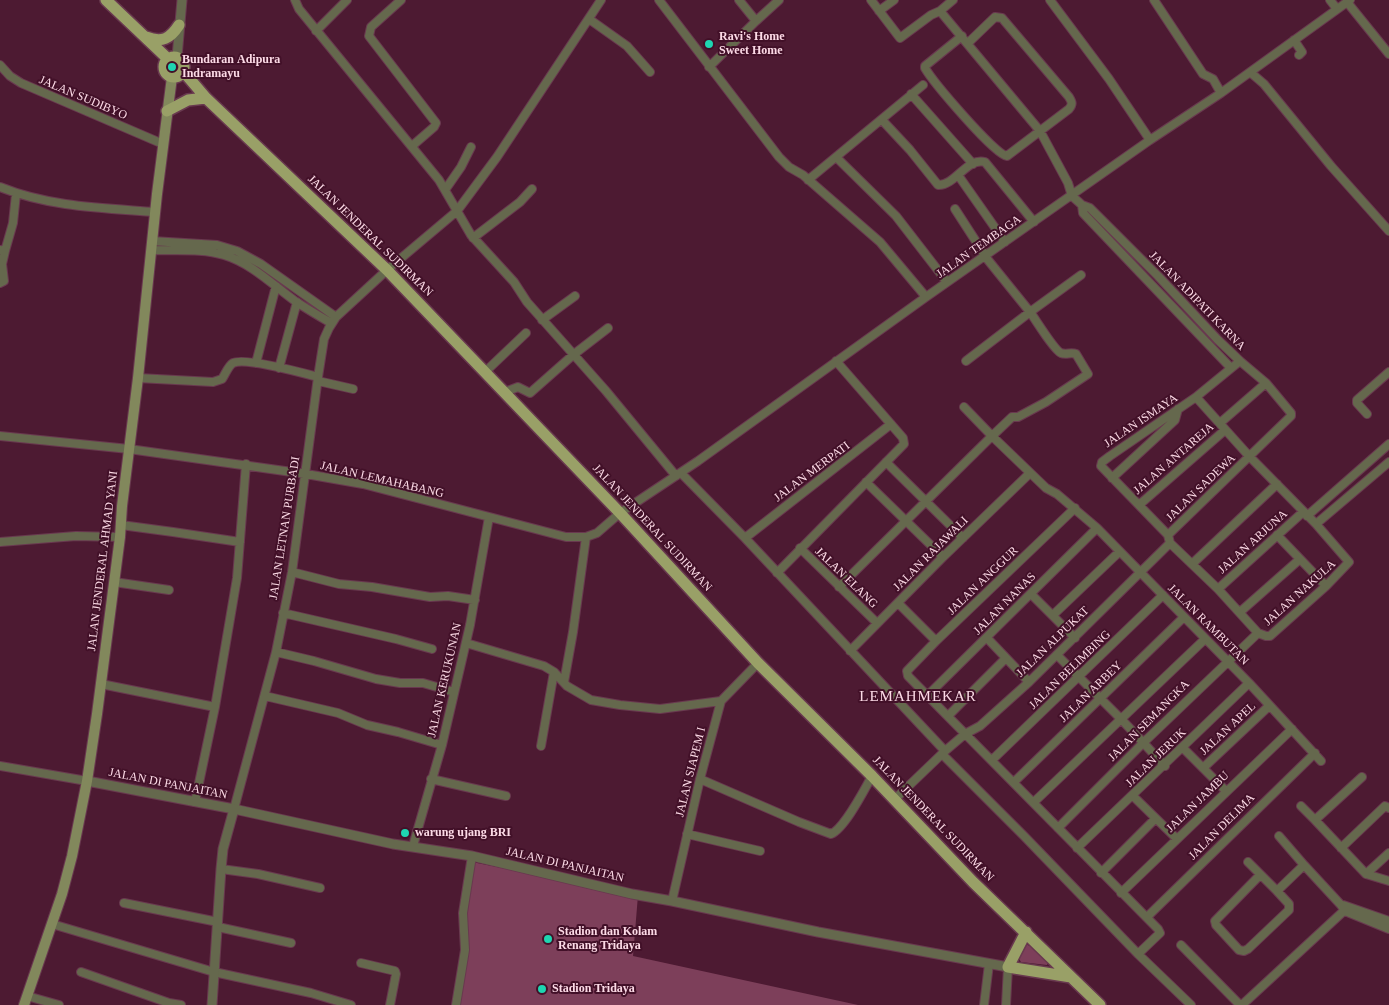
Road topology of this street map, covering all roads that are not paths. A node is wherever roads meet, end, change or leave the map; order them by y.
1 (106, 0) edge
2 (182, 0) edge
3 (295, 0) edge
4 (347, 0) edge
5 (401, 0) edge
6 (601, 0) edge
7 (659, 0) edge
8 (739, 0) edge
9 (779, 0) edge
10 (871, 0) edge
11 (894, 0) edge
12 (953, 0) edge
13 (1050, 0) edge
14 (1154, 0) edge
15 (1330, 0) edge
16 (1350, 4) edge
17 (1336, 9) junction
18 (879, 10) junction
19 (940, 11) junction
20 (589, 19) junction
21 (756, 21) junction
22 (179, 25) junction
23 (316, 31) junction
24 (144, 36) junction
25 (962, 36) junction
26 (968, 43) junction
27 (1389, 54) edge
28 (172, 58) junction
29 (0, 65) edge
30 (709, 67) junction
31 (183, 72) junction
32 (650, 72) dead end
33 (1253, 75) junction
34 (172, 77) junction
35 (922, 85) dead end
36 (1221, 93) junction
37 (911, 94) junction
38 (206, 98) junction
39 (167, 111) junction
40 (882, 120) junction
41 (1040, 131) junction
42 (1150, 140) junction
43 (163, 144) junction
44 (412, 146) junction
45 (471, 147) dead end
46 (836, 157) junction
47 (973, 164) junction
48 (958, 175) junction
49 (808, 180) junction
50 (0, 187) edge
51 (532, 189) dead end
52 (445, 190) junction
53 (16, 194) junction
54 (1077, 201) junction
55 (455, 209) junction
56 (955, 209) dead end
57 (156, 212) junction
58 (1034, 222) junction
59 (1389, 231) edge
60 (473, 238) junction
61 (1005, 242) junction
62 (152, 246) junction
63 (2, 250) edge
64 (987, 258) junction
65 (387, 270) junction
66 (1081, 275) dead end
67 (1158, 276) junction
68 (0, 282) edge
69 (947, 282) junction
70 (1150, 284) junction
71 (276, 286) junction
72 (575, 296) dead end
73 (926, 297) junction
74 (297, 302) junction
75 (1030, 312) junction
76 (334, 320) junction
77 (542, 320) junction
78 (608, 328) dead end
79 (526, 333) dead end
80 (1218, 339) junction
81 (1210, 346) junction
82 (573, 355) junction
83 (836, 361) junction
84 (966, 361) dead end
85 (1240, 361) junction
86 (256, 363) junction
87 (279, 368) junction
88 (1231, 368) junction
89 (485, 372) junction
90 (1389, 372) edge
91 (138, 378) junction
92 (318, 379) junction
93 (1266, 383) junction
94 (353, 389) dead end
95 (505, 392) junction
96 (1196, 397) junction
97 (964, 407) dead end
98 (1178, 409) junction
99 (1367, 414) dead end
100 (1291, 416) joint
101 (891, 424) junction
102 (1223, 427) junction
103 (0, 436) edge
104 (992, 436) junction
105 (1389, 444) edge
106 (129, 449) junction
107 (1249, 456) junction
108 (886, 462) junction
109 (1389, 462) edge
110 (246, 464) junction
111 (306, 474) junction
112 (678, 474) junction
113 (1029, 474) junction
114 (1112, 478) junction
115 (866, 482) junction
116 (1277, 484) junction
117 (925, 501) junction
118 (1139, 505) junction
119 (1075, 508) junction
120 (620, 513) junction
121 (1305, 514) junction
122 (489, 517) junction
123 (905, 521) junction
124 (1316, 524) junction
125 (120, 526) junction
126 (1097, 528) junction
127 (1277, 535) junction
128 (120, 537) junction
129 (586, 537) junction
130 (745, 538) junction
131 (963, 538) junction
132 (1169, 539) junction
133 (0, 542) edge
134 (240, 542) junction
135 (800, 548) junction
136 (1119, 552) junction
137 (943, 557) junction
138 (1300, 559) junction
139 (1192, 564) junction
140 (292, 572) junction
141 (777, 573) junction
142 (1140, 573) junction
143 (114, 582) junction
144 (1326, 586) junction
145 (839, 587) junction
146 (1218, 589) junction
147 (169, 590) dead end
148 (1031, 594) junction
149 (1163, 596) junction
150 (475, 600) junction
151 (898, 603) junction
152 (1240, 612) junction
153 (282, 613) junction
154 (1053, 615) junction
155 (1184, 617) junction
156 (877, 624) junction
157 (1262, 634) junction
158 (986, 638) junction
159 (1075, 638) junction
160 (1205, 639) junction
161 (936, 641) junction
162 (466, 643) junction
163 (432, 649) dead end
164 (850, 651) junction
165 (276, 652) junction
166 (1056, 655) junction
167 (1006, 658) junction
168 (1227, 661) junction
169 (758, 663) junction
170 (554, 672) junction
171 (1078, 678) junction
172 (564, 682) junction
173 (1029, 682) junction
174 (1249, 683) junction
175 (101, 684) junction
176 (454, 692) junction
177 (265, 696) junction
178 (927, 696) junction
179 (1099, 700) junction
180 (721, 701) junction
181 (1269, 706) junction
182 (215, 707) junction
183 (949, 716) junction
184 (1122, 720) junction
185 (1292, 728) junction
186 (966, 734) junction
187 (1143, 743) junction
188 (442, 745) junction
189 (540, 746) dead end
190 (1183, 748) junction
191 (944, 753) junction
192 (1315, 753) junction
193 (992, 760) junction
194 (1322, 761) dead end
195 (0, 766) edge
196 (1164, 766) junction
197 (1203, 768) junction
198 (872, 776) junction
199 (1362, 776) dead end
200 (431, 779) junction
201 (700, 779) junction
202 (87, 781) junction
203 (1014, 782) junction
204 (1226, 791) junction
205 (506, 796) dead end
206 (1132, 796) junction
207 (895, 800) junction
208 (195, 802) junction
209 (1034, 802) junction
210 (1301, 806) dead end
211 (1389, 808) edge
212 (234, 809) junction
213 (1155, 819) junction
214 (1315, 820) junction
215 (1058, 828) junction
216 (687, 834) junction
217 (1279, 836) dead end
218 (1176, 839) junction
219 (412, 846) junction
220 (1077, 848) junction
221 (1341, 848) junction
222 (760, 850) dead end
223 (1389, 853) edge
224 (472, 856) junction
225 (1248, 862) dead end
226 (1304, 865) junction
227 (221, 869) junction
228 (1101, 873) junction
229 (1366, 874) junction
230 (1260, 875) junction
231 (1389, 881) edge
232 (320, 888) dead end
233 (1277, 890) junction
234 (1120, 892) junction
235 (672, 901) junction
236 (124, 903) dead end
237 (1345, 907) junction
238 (1147, 917) junction
239 (1389, 921) edge
240 (52, 924) junction
241 (218, 925) junction
242 (1389, 929) edge
243 (1026, 932) junction
244 (291, 943) dead end
245 (1181, 945) dead end
246 (1138, 954) junction
247 (361, 963) dead end
248 (990, 964) junction
249 (1008, 967) junction
250 (81, 972) dead end
251 (214, 972) junction
252 (1071, 977) junction
253 (26, 1000) edge
254 (59, 1005) edge
255 (181, 1005) edge
256 (213, 1005) edge
257 (352, 1005) edge
258 (390, 1005) edge
259 (456, 1005) edge
260 (984, 1005) edge
261 (1006, 1005) edge
262 (1100, 1005) edge
263 (1191, 1005) edge
264 (1241, 1005) edge

1 - 24 main road
2 - 22 street
3 - 23 street
4 - 23 street
5 - 44 street
6 - 20 street, JALAN LETNAN PURBADI
7 - 30 street
8 - 21 street
9 - 21 street
10 - 18 street
11 - 18 street
12 - 19 street
13 - 42 street
14 - 36 street
15 - 17 street
16 - 17 street, JALAN TEMBAGA
16 - 27 street
17 - 33 street, JALAN TEMBAGA
18 - 19 street
19 - 25 street
20 - 32 street
20 - 55 street, JALAN LETNAN PURBADI
21 - 30 street
22 - 24 main road
22 - 28 street
23 - 44 street
24 - 28 main road
25 - 26 street
25 - 41 street
26 - 41 street
26 - 41 street
28 - 31 main road
28 - 34 main road
29 - 43 street, JALAN SUDIBYO
30 - 49 street
31 - 34 main road
31 - 38 main road, JALAN JENDERAL SUDIRMAN
33 - 36 street, JALAN TEMBAGA
33 - 59 street
34 - 39 main road, JALAN JENDERAL AHMAD YANI
35 - 37 street
36 - 42 street, JALAN TEMBAGA
37 - 40 street
37 - 47 street
38 - 39 main road
38 - 65 main road, JALAN JENDERAL SUDIRMAN
39 - 43 main road, JALAN JENDERAL AHMAD YANI
40 - 46 street
40 - 48 street
41 - 54 street
42 - 54 street, JALAN TEMBAGA
43 - 57 main road, JALAN JENDERAL AHMAD YANI
44 - 52 street
45 - 52 street
46 - 49 street
46 - 69 street
47 - 48 street
47 - 58 street
48 - 61 street
49 - 73 street
50 - 53 street
51 - 60 street
52 - 55 street
53 - 57 street
53 - 63 street
54 - 58 street, JALAN TEMBAGA
54 - 67 street, JALAN ADIPATI KARNA
54 - 70 street, JALAN ADIPATI KARNA
55 - 60 street
55 - 65 street, JALAN LETNAN PURBADI
56 - 64 street
57 - 62 main road, JALAN JENDERAL AHMAD YANI
58 - 61 street, JALAN TEMBAGA
60 - 77 street
61 - 64 street, JALAN TEMBAGA
62 - 71 street
62 - 76 street
62 - 91 main road, JALAN JENDERAL AHMAD YANI
63 - 68 street
64 - 69 street, JALAN TEMBAGA
64 - 75 street
65 - 76 street, JALAN LETNAN PURBADI
65 - 89 main road, JALAN JENDERAL SUDIRMAN
66 - 75 street
67 - 70 street
67 - 80 street, JALAN ADIPATI KARNA
69 - 73 street, JALAN TEMBAGA
70 - 81 street, JALAN ADIPATI KARNA
71 - 74 street
71 - 86 street
72 - 77 street
73 - 83 street, JALAN TEMBAGA
74 - 76 street
74 - 87 street
75 - 84 street
75 - 104 street
76 - 92 street, JALAN LETNAN PURBADI
77 - 82 street
78 - 82 street
79 - 89 street
80 - 81 street
80 - 85 street, JALAN ADIPATI KARNA
81 - 88 street, JALAN ADIPATI KARNA
82 - 95 street
82 - 112 street
83 - 101 street
83 - 112 street, JALAN TEMBAGA
85 - 88 street, JALAN ISMAYA
85 - 93 street, JALAN ADIPATI KARNA
86 - 87 street
86 - 91 street
87 - 92 street
88 - 96 street, JALAN ISMAYA
89 - 95 main road, JALAN JENDERAL SUDIRMAN
90 - 99 street
91 - 106 main road, JALAN JENDERAL AHMAD YANI
92 - 94 street
92 - 111 street, JALAN LETNAN PURBADI
93 - 100 street, JALAN ADIPATI KARNA
93 - 102 street, JALAN ANTAREJA
95 - 120 main road, JALAN JENDERAL SUDIRMAN
96 - 98 street, JALAN ISMAYA
96 - 102 street
97 - 104 street, JALAN RAMBUTAN
98 - 114 street
98 - 114 street, JALAN ISMAYA
100 - 107 street, JALAN SADEWA
101 - 108 street
101 - 130 street, JALAN MERPATI
102 - 107 street
102 - 118 street, JALAN ANTAREJA
103 - 106 street, JALAN LEMAHABANG
104 - 113 street, JALAN RAMBUTAN
104 - 117 street
105 - 121 street, JALAN ARJUNA
106 - 110 street, JALAN LEMAHABANG
106 - 125 main road, JALAN JENDERAL AHMAD YANI
107 - 116 street
107 - 132 street, JALAN SADEWA
108 - 115 street
108 - 117 street
109 - 124 street
110 - 111 street, JALAN LEMAHABANG
110 - 134 street
111 - 122 street, JALAN LEMAHABANG
111 - 140 street, JALAN LETNAN PURBADI
112 - 120 street, JALAN TEMBAGA
112 - 130 street
113 - 119 street, JALAN RAMBUTAN
113 - 131 street, JALAN RAJAWALI
114 - 118 street
115 - 123 street
115 - 135 street
116 - 121 street
116 - 139 street
117 - 123 street
117 - 131 street
118 - 132 street
119 - 126 street, JALAN RAMBUTAN
119 - 161 street, JALAN ANGGUR
120 - 129 street
120 - 169 main road, JALAN JENDERAL SUDIRMAN
121 - 124 street
121 - 127 street, JALAN ARJUNA
122 - 129 street, JALAN LEMAHABANG
122 - 150 street, JALAN KERUKUNAN
123 - 137 street
123 - 145 street
124 - 144 street, JALAN NAKULA
125 - 128 main road, JALAN JENDERAL AHMAD YANI
125 - 134 street
126 - 136 street, JALAN RAMBUTAN
126 - 148 street, JALAN NANAS
127 - 138 street
127 - 146 street, JALAN ARJUNA
128 - 133 street
128 - 143 main road, JALAN JENDERAL AHMAD YANI
129 - 172 street
130 - 141 street
131 - 137 street, JALAN RAJAWALI
132 - 139 street
132 - 142 street, JALAN ALPUKAT
134 - 182 street
135 - 141 street
135 - 145 street, JALAN ELANG
136 - 142 street, JALAN RAMBUTAN
136 - 154 street
137 - 151 street, JALAN RAJAWALI
138 - 144 street
138 - 152 street
139 - 146 street
140 - 150 street
140 - 153 street, JALAN LETNAN PURBADI
141 - 164 street
142 - 149 street, JALAN RAMBUTAN
142 - 159 street, JALAN ALPUKAT
143 - 147 street
143 - 175 main road, JALAN JENDERAL AHMAD YANI
144 - 157 street, JALAN NAKULA
145 - 156 street, JALAN ELANG
146 - 152 street
148 - 154 street
148 - 158 street, JALAN NANAS
149 - 155 street, JALAN RAMBUTAN
149 - 171 street, JALAN BELIMBING
150 - 162 street, JALAN KERUKUNAN
151 - 156 street, JALAN RAJAWALI
151 - 161 street
152 - 157 street
153 - 163 street
153 - 165 street, JALAN LETNAN PURBADI
154 - 159 street
155 - 160 street, JALAN RAMBUTAN
155 - 179 street, JALAN ARBEY
156 - 164 street, JALAN RAJAWALI
157 - 168 street, JALAN SEMANGKA
158 - 167 street
158 - 178 street, JALAN NANAS
159 - 166 street, JALAN ALPUKAT
160 - 168 street, JALAN RAMBUTAN
160 - 184 street
161 - 178 street, JALAN ANGGUR
162 - 170 street
162 - 176 street, JALAN KERUKUNAN
164 - 191 street
165 - 176 street
165 - 177 street, JALAN LETNAN PURBADI
166 - 171 street
166 - 173 street, JALAN ALPUKAT
167 - 173 street
167 - 183 street
168 - 174 street, JALAN RAMBUTAN
168 - 187 street, JALAN SEMANGKA
169 - 180 street, JALAN SIAPEM I
169 - 198 main road, JALAN JENDERAL SUDIRMAN
170 - 172 street
170 - 189 street
171 - 179 street
171 - 193 street, JALAN BELIMBING
172 - 180 street
173 - 186 street, JALAN ALPUKAT
174 - 181 street, JALAN RAMBUTAN
174 - 190 street, JALAN JERUK
175 - 182 street
175 - 202 main road, JALAN JENDERAL AHMAD YANI
176 - 188 street, JALAN KERUKUNAN
177 - 188 street
177 - 212 street, JALAN LETNAN PURBADI
178 - 183 street
179 - 184 street
179 - 203 street, JALAN ARBEY
180 - 201 street, JALAN SIAPEM I
181 - 185 street, JALAN RAMBUTAN
181 - 197 street, JALAN APEL
182 - 208 street
183 - 186 street
184 - 187 street
184 - 209 street
185 - 192 street, JALAN RAMBUTAN
185 - 204 street, JALAN JAMBU
186 - 191 street, JALAN ALPUKAT
186 - 193 street
187 - 196 street
187 - 215 street, JALAN SEMANGKA
188 - 200 street, JALAN KERUKUNAN
190 - 196 street, JALAN JERUK
190 - 197 street
191 - 207 street, JALAN ALPUKAT
191 - 246 street
192 - 194 street, JALAN RAMBUTAN
192 - 238 street, JALAN DELIMA
193 - 203 street
195 - 202 street
196 - 206 street, JALAN JERUK
197 - 204 street
198 - 201 street
198 - 207 main road, JALAN JENDERAL SUDIRMAN
199 - 214 street
200 - 205 street
200 - 219 street, JALAN KERUKUNAN
201 - 216 street, JALAN SIAPEM I
202 - 208 street, JALAN DI PANJAITAN
202 - 240 main road, JALAN JENDERAL AHMAD YANI
203 - 209 street
204 - 218 street, JALAN JAMBU
206 - 213 street
206 - 220 street, JALAN JERUK
207 - 243 main road, JALAN JENDERAL SUDIRMAN
208 - 212 street, JALAN DI PANJAITAN
209 - 215 street
210 - 214 street
211 - 221 street
212 - 219 street, JALAN DI PANJAITAN
212 - 227 street
213 - 218 street
213 - 228 street
214 - 221 street
215 - 220 street
216 - 222 street
216 - 235 street, JALAN SIAPEM I
217 - 226 street
218 - 234 street, JALAN JAMBU
219 - 224 street, JALAN DI PANJAITAN
220 - 228 street
221 - 229 street
223 - 229 street
224 - 235 street, JALAN DI PANJAITAN
224 - 259 street
225 - 230 street
226 - 233 street
226 - 237 street
227 - 232 street
227 - 241 street
228 - 234 street
229 - 231 street
230 - 233 street
230 - 233 street
234 - 238 street
235 - 248 street, JALAN DI PANJAITAN
236 - 241 street
237 - 239 street
237 - 242 street
237 - 264 street
238 - 246 street
240 - 251 street
240 - 253 main road, JALAN JENDERAL AHMAD YANI
241 - 244 street
241 - 251 street
243 - 249 main road
243 - 252 main road, JALAN JENDERAL SUDIRMAN
245 - 264 street
246 - 263 street
247 - 258 street
248 - 249 street, JALAN DI PANJAITAN
248 - 260 street
249 - 252 main road
249 - 261 street
250 - 255 street
251 - 256 street
251 - 257 street
252 - 262 main road, JALAN JENDERAL SUDIRMAN
253 - 254 street

